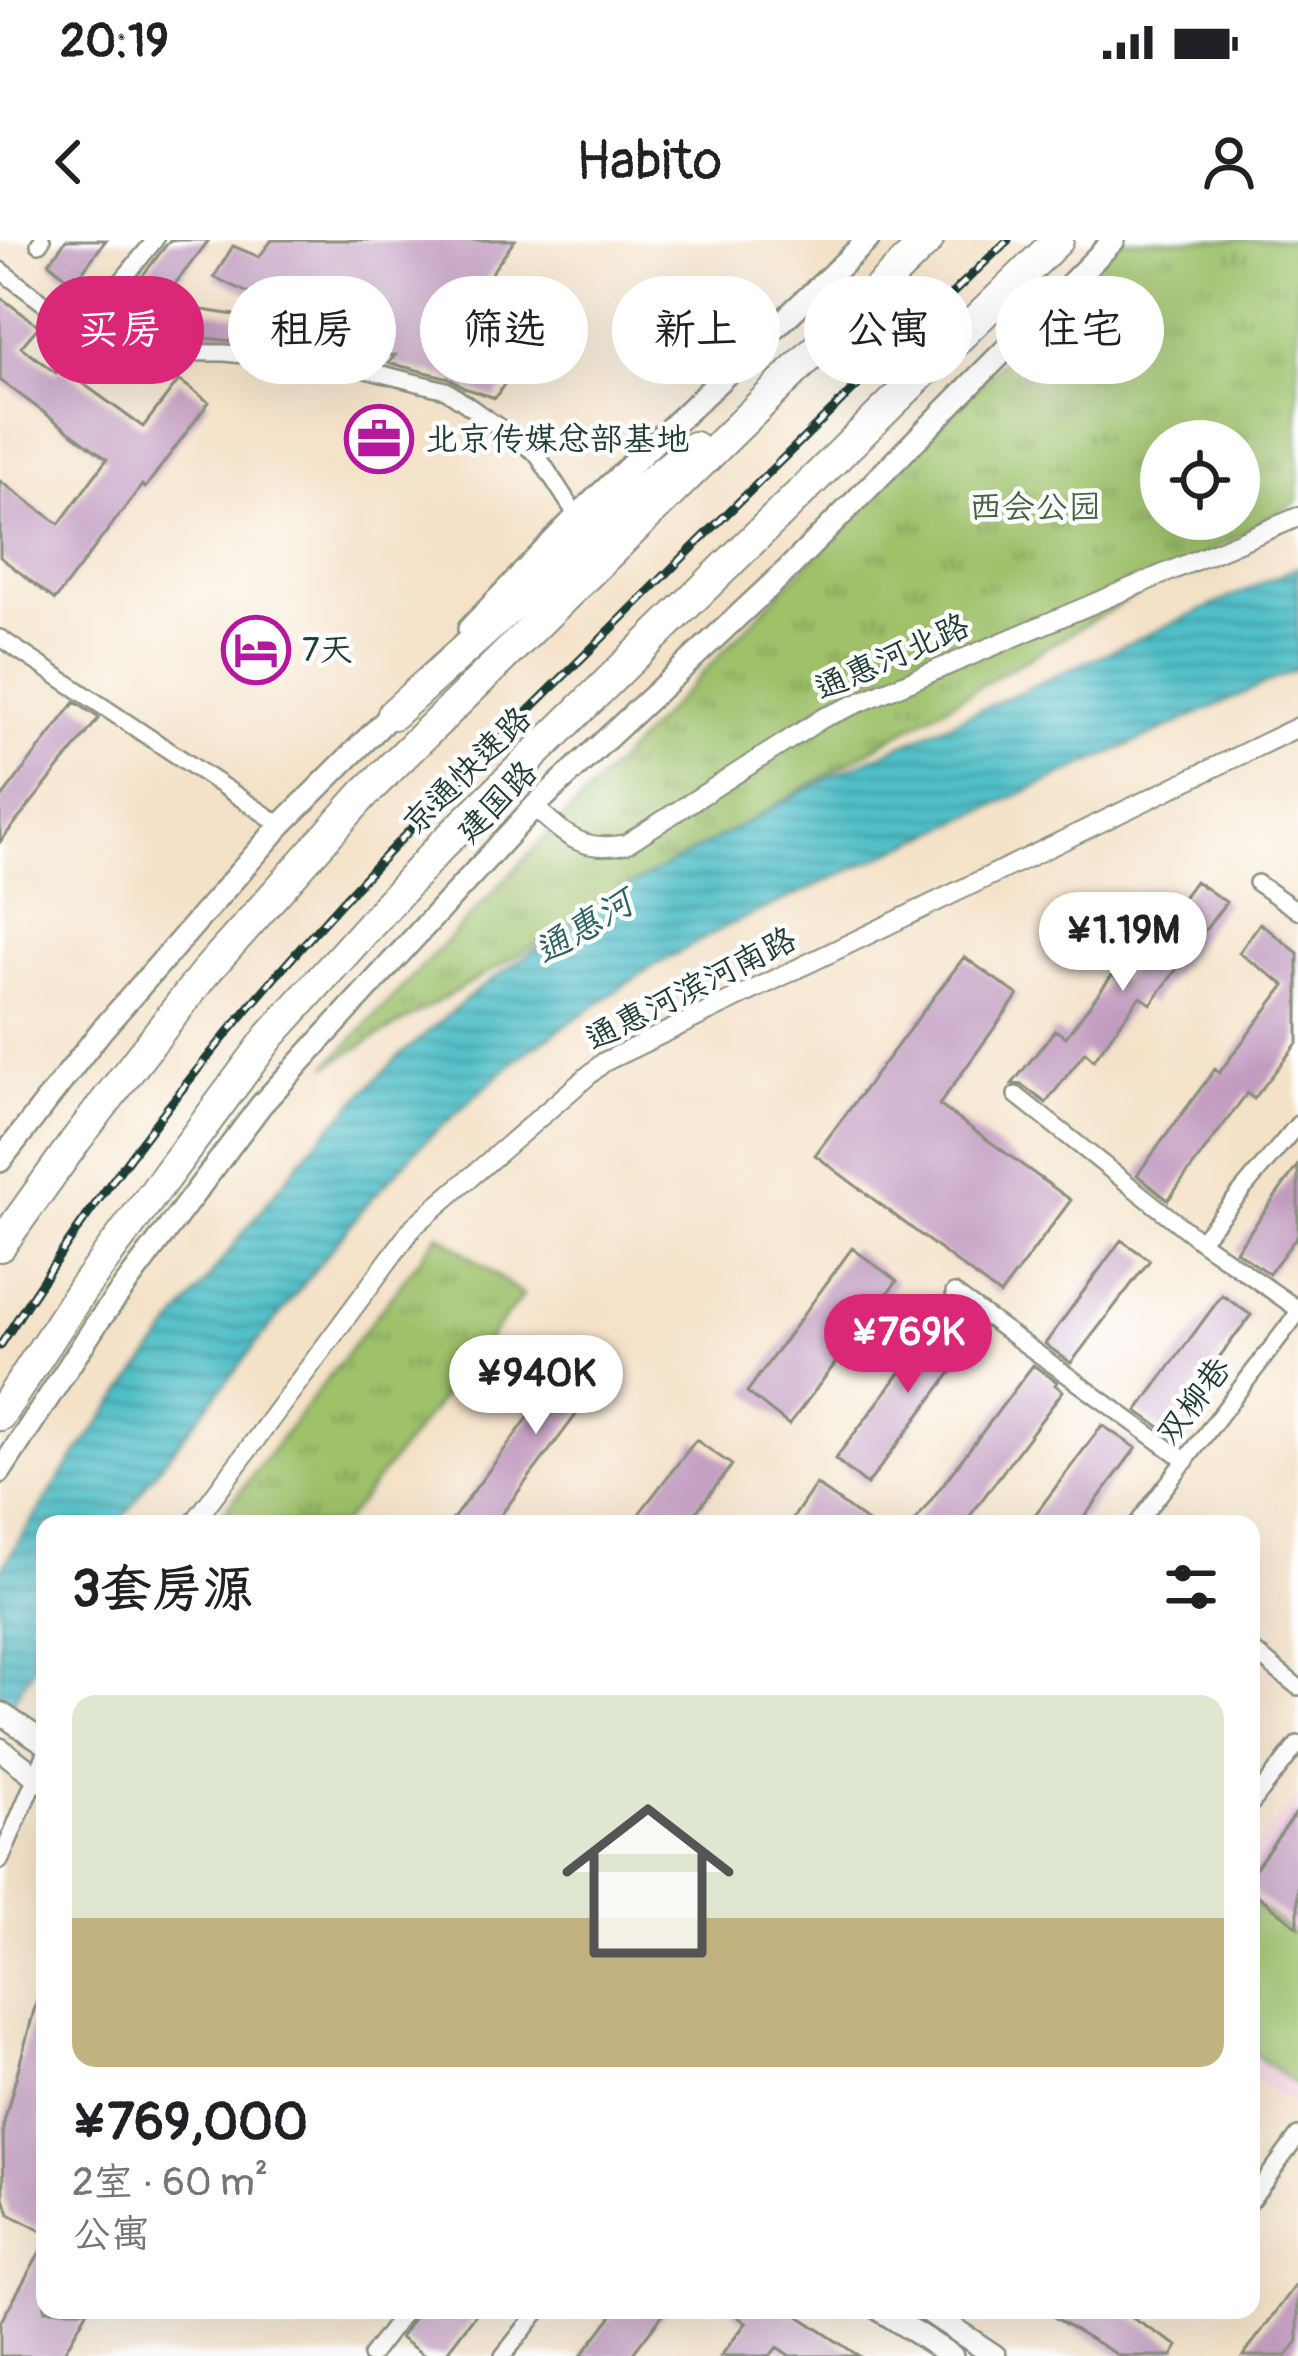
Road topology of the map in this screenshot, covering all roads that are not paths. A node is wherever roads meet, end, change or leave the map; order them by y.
1 (155, 240) edge
2 (868, 240) edge
3 (928, 240) edge
4 (1058, 240) edge
5 (1114, 240) edge
6 (0, 270) edge
7 (126, 276) edge
8 (892, 276) edge
9 (804, 358) edge
10 (804, 364) edge
11 (577, 516) junction
12 (1298, 517) edge
13 (0, 638) edge
14 (393, 714) junction
15 (1298, 727) edge
16 (534, 807) junction
17 (281, 825) junction
18 (1257, 884) dead end
19 (1298, 911) edge
20 (1016, 1095) dead end
21 (1298, 1124) edge
22 (0, 1161) edge
23 (1200, 1241) junction
24 (0, 1246) edge
25 (954, 1292) dead end
26 (1298, 1311) edge
27 (0, 1415) edge
28 (1186, 1461) junction
29 (0, 1472) edge
30 (201, 1515) edge
31 (1144, 1515) edge
32 (1260, 1656) edge
33 (1298, 1687) edge
34 (0, 1713) edge
35 (36, 1736) edge
36 (1298, 1744) edge
37 (4, 1752) edge
38 (36, 1777) edge
39 (36, 1788) edge
40 (1260, 1793) edge
41 (0, 1861) edge
42 (1298, 2136) edge
43 (1260, 2188) edge
44 (400, 2319) edge
45 (531, 2319) edge
46 (894, 2319) edge
47 (940, 2319) edge
48 (376, 2354) edge
49 (503, 2356) edge
50 (952, 2356) edge
51 (995, 2356) edge

1 - 7 street
2 - 11 main road
3 - 8 highway, 京通快速路
4 - 27 highway, 京通快速路
5 - 16 main road, 建国路
6 - 11 street
9 - 14 highway
10 - 24 highway, 京通快速路
11 - 14 main road
12 - 16 street, 通惠河北路
13 - 17 street
14 - 17 main road
15 - 30 street, 通惠河滨河南路
16 - 29 main road, 建国路
17 - 22 main road
18 - 19 street
20 - 23 street
21 - 23 street
23 - 26 street
25 - 28 street
26 - 28 street, 双柳巷
28 - 31 street, 双柳巷
32 - 33 street
34 - 35 main road
36 - 40 street
37 - 38 main road
39 - 41 street
42 - 43 street
44 - 48 street
45 - 49 street
46 - 50 main road
47 - 51 main road

